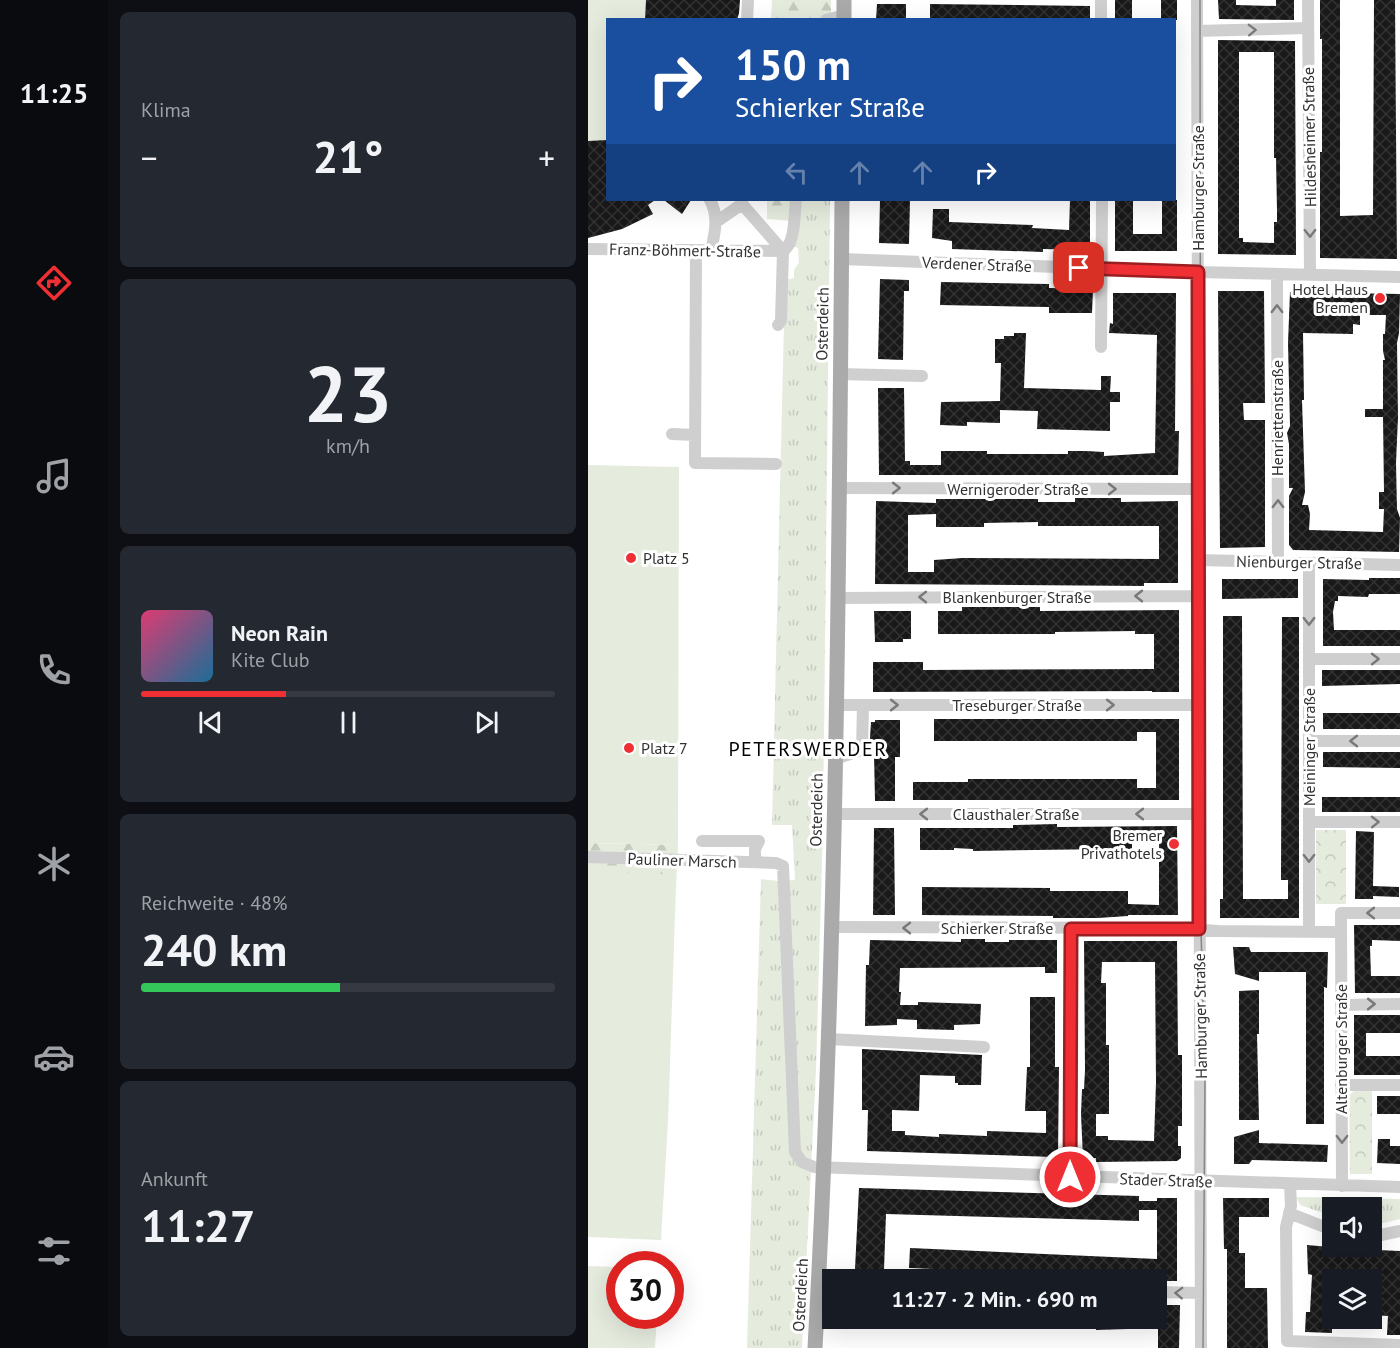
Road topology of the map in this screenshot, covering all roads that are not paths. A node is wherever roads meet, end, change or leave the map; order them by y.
1 (748, 0) edge
2 (1101, 0) edge
3 (1197, 0) edge
4 (1308, 0) edge
5 (747, 18) edge
6 (1101, 18) edge
7 (1308, 28) junction
8 (1197, 32) junction
9 (710, 201) edge
10 (796, 201) edge
11 (842, 201) edge
12 (1102, 201) edge
13 (742, 202) edge
14 (716, 222) junction
15 (588, 249) edge
16 (696, 251) junction
17 (711, 251) junction
18 (783, 251) junction
19 (841, 259) junction
20 (1103, 269) junction
21 (1198, 272) junction
22 (1277, 274) junction
23 (1310, 275) junction
24 (1400, 277) edge
25 (778, 325) dead end
26 (1101, 347) dead end
27 (839, 374) junction
28 (922, 376) dead end
29 (672, 434) dead end
30 (695, 435) junction
31 (776, 464) dead end
32 (838, 488) junction
33 (1198, 489) junction
34 (1198, 560) junction
35 (1278, 562) junction
36 (1309, 563) junction
37 (1400, 565) edge
38 (1198, 596) junction
39 (837, 597) junction
40 (1309, 659) junction
41 (1400, 659) edge
42 (836, 705) junction
43 (863, 705) junction
44 (1198, 705) junction
45 (1309, 741) junction
46 (1400, 741) edge
47 (835, 759) junction
48 (834, 814) junction
49 (1198, 814) junction
50 (1309, 822) junction
51 (1400, 822) edge
52 (702, 841) dead end
53 (588, 857) edge
54 (755, 862) junction
55 (1400, 913) edge
56 (832, 927) junction
57 (1071, 929) junction
58 (1199, 929) junction
59 (1309, 932) junction
60 (1341, 932) junction
61 (1400, 1004) edge
62 (1341, 1005) junction
63 (829, 1040) junction
64 (984, 1047) dead end
65 (1341, 1085) junction
66 (1400, 1085) edge
67 (825, 1169) junction
68 (1070, 1177) junction
69 (1201, 1181) junction
70 (1290, 1184) junction
71 (1342, 1185) junction
72 (1400, 1187) edge
73 (1289, 1213) junction
74 (1322, 1226) edge
75 (1400, 1231) edge
76 (1382, 1235) edge
77 (826, 1269) edge
78 (1167, 1292) edge
79 (1201, 1293) junction
80 (822, 1305) edge
81 (1400, 1345) edge
82 (815, 1348) edge
83 (1201, 1348) edge

1 - 5 street
2 - 6 street
3 - 8 street, Hamburger Straße
4 - 7 street, Hildesheimer Straße
8 -> 7 street
7 -> 23 street, Hildesheimer Straße
8 - 21 street, Hamburger Straße
9 - 14 street
10 - 18 street, Franz-Böhmert-Straße
11 - 19 main road, Osterdeich
12 - 20 street
13 - 14 street, Franz-Böhmert-Straße
13 - 18 street, Franz-Böhmert-Straße
14 - 17 street
15 - 16 street, Franz-Böhmert-Straße
16 - 17 street, Franz-Böhmert-Straße
16 - 30 street
17 - 18 street, Franz-Böhmert-Straße
18 - 25 street
19 - 20 street, Verdener Straße
19 - 27 main road, Osterdeich
20 - 21 street, Verdener Straße
20 - 26 street
21 - 22 street, Verdener Straße
21 - 33 street, Hamburger Straße
22 - 23 street, Verdener Straße
35 -> 22 street, Henriettenstraße
23 - 24 street, Verdener Straße
27 - 28 street
27 - 32 main road, Osterdeich
29 - 30 street
30 - 31 street
32 -> 33 street, Wernigeroder Straße
32 - 39 main road, Osterdeich
33 - 34 street, Hamburger Straße
34 - 35 street, Nienburger Straße
34 - 38 street, Hamburger Straße
35 - 36 street, Nienburger Straße
36 - 37 street, Nienburger Straße
36 -> 40 street, Meininger Straße
38 -> 39 street, Blankenburger Straße
38 - 44 street, Hamburger Straße
39 - 42 main road, Osterdeich
40 -> 41 street
40 - 45 street, Meininger Straße
42 - 43 street, Treseburger Straße
42 - 47 main road, Osterdeich
43 -> 44 street, Treseburger Straße
43 - 47 street
44 - 49 street, Hamburger Straße
46 -> 45 street
45 - 50 street, Meininger Straße
47 - 48 main road, Osterdeich
49 -> 48 street, Clausthaler Straße
48 - 56 main road, Osterdeich
49 - 58 street, Hamburger Straße
50 -> 51 street
50 -> 59 street, Meininger Straße
52 - 54 street
53 - 54 street, Pauliner Marsch
54 - 67 street, Pauliner Marsch
55 -> 60 street, Altenburger Straße
57 -> 56 street, Schierker Straße
56 - 63 main road, Osterdeich
57 - 58 street, Schierker Straße
57 - 68 street
58 - 59 street, Schierker Straße
58 - 69 street, Hamburger Straße
59 - 60 street, Schierker Straße
60 - 62 street, Altenburger Straße
62 -> 61 street
62 - 65 street, Altenburger Straße
63 - 64 street
63 - 67 main road, Osterdeich
65 - 66 street
65 -> 71 street, Altenburger Straße
67 - 68 street, Stader Straße
67 - 77 main road, Osterdeich
68 - 69 street, Stader Straße
69 - 70 street, Stader Straße
69 - 79 street, Hamburger Straße
70 - 71 street, Stader Straße
70 - 73 street
71 - 72 street, Stader Straße
73 - 74 street
73 - 81 street
75 - 76 street
79 -> 78 street
79 - 83 street, Hamburger Straße
80 - 82 main road, Osterdeich

